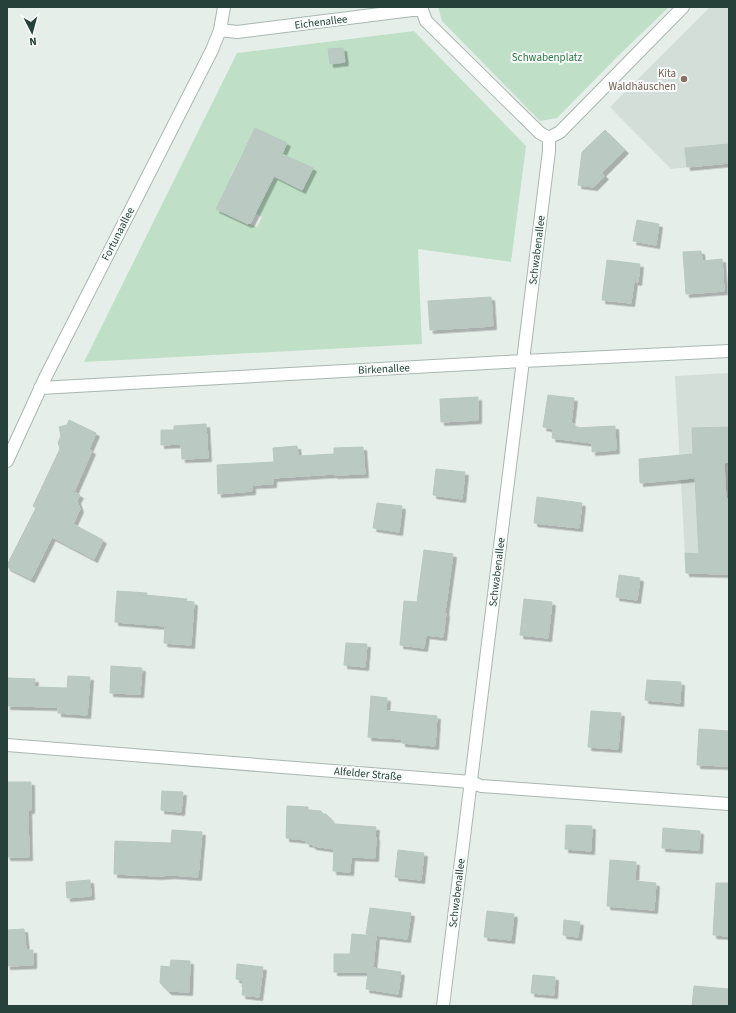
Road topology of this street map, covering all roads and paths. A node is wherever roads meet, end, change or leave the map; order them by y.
1 (224, 7) edge
2 (683, 7) edge
3 (422, 8) edge
4 (220, 30) junction
5 (549, 138) junction
6 (729, 351) edge
7 (523, 361) junction
8 (40, 388) junction
9 (7, 461) edge
10 (7, 745) edge
11 (471, 782) junction
12 (729, 804) edge
13 (443, 1006) edge

1 - 4 street, Fortunaallee
2 - 5 street
3 - 4 street, Eichenallee
3 - 5 street
4 - 8 street, Fortunaallee
5 - 7 street, Schwabenallee
6 - 7 street, Birkenallee
7 - 8 street, Birkenallee
7 - 11 street, Schwabenallee
8 - 9 street, Fortunaallee
10 - 11 street, Alfelder Straße
11 - 12 street, Alfelder Straße
11 - 13 street, Schwabenallee

